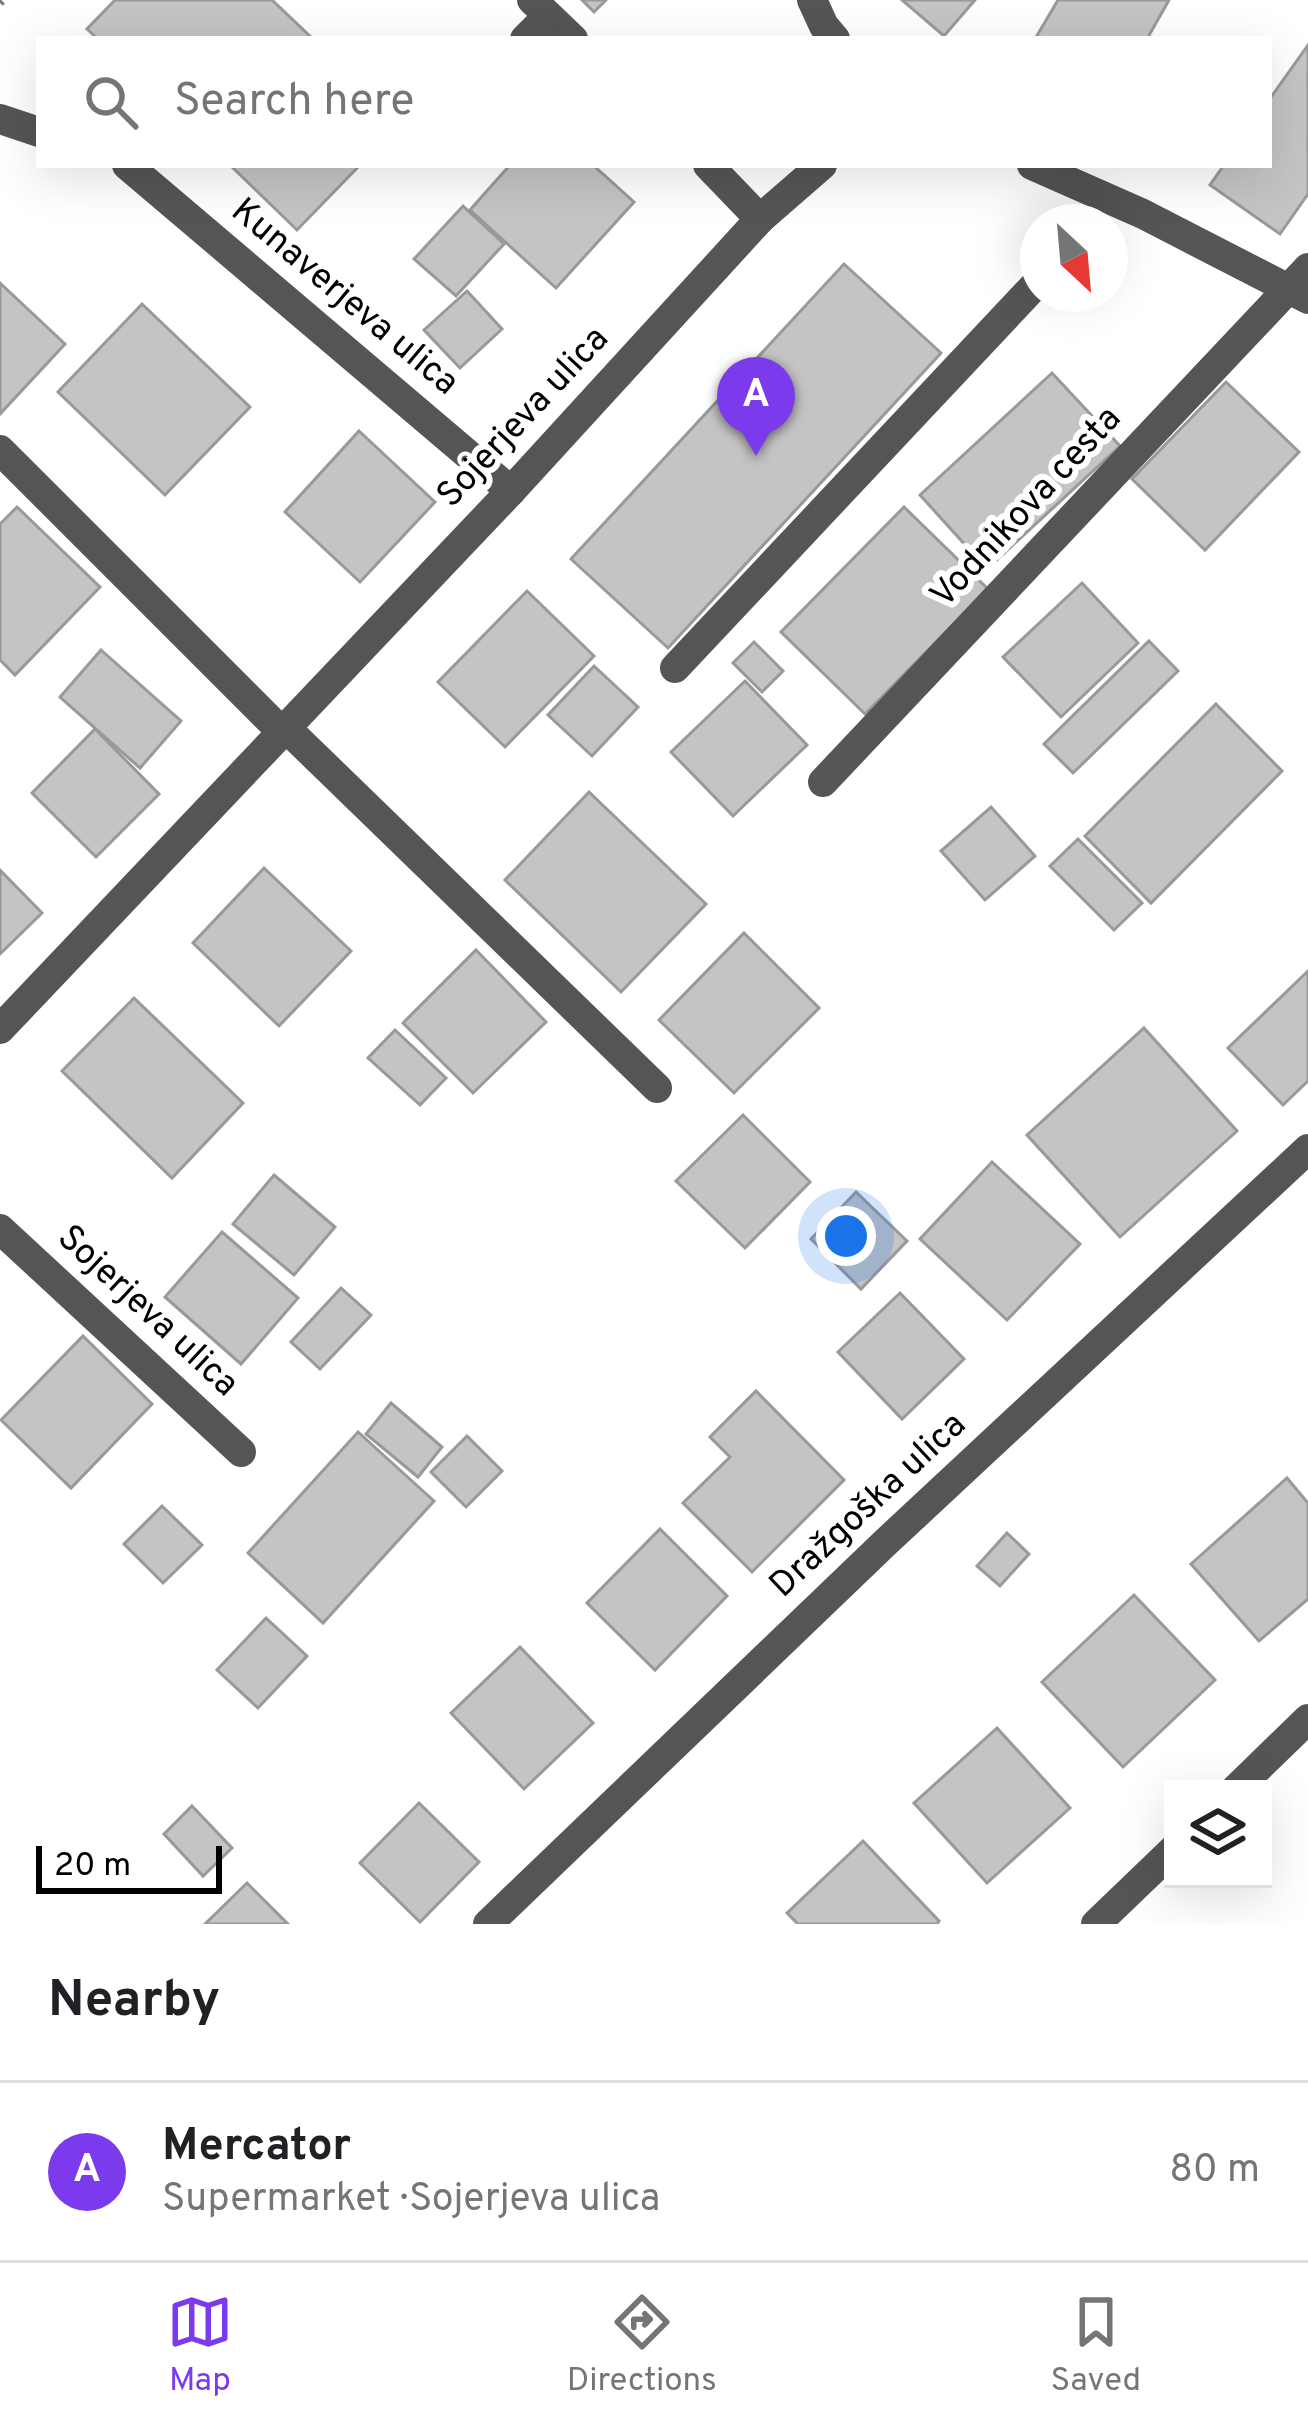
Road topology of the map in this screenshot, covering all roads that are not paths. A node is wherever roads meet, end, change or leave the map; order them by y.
1 (812, 0) edge
2 (540, 8) edge
3 (526, 36) edge
4 (569, 36) edge
5 (832, 36) edge
6 (0, 119) edge
7 (36, 131) edge
8 (131, 168) edge
9 (711, 168) edge
10 (819, 168) edge
11 (1036, 168) edge
12 (1085, 204) edge
13 (760, 219) junction
14 (1128, 222) edge
15 (1301, 285) edge
16 (1020, 301) edge
17 (0, 450) edge
18 (511, 491) junction
19 (675, 668) dead end
20 (284, 730) junction
21 (823, 782) dead end
22 (0, 1029) edge
23 (657, 1088) dead end
24 (1308, 1149) edge
25 (0, 1229) edge
26 (241, 1452) dead end
27 (1308, 1719) edge
28 (1245, 1780) edge
29 (1164, 1859) edge
30 (488, 1924) edge
31 (1096, 1924) edge

1 - 5 street
2 - 3 street
2 - 4 street
6 - 7 street
8 - 18 street, Kunaverjeva ulica
9 - 13 street
10 - 13 street, Sojerjeva ulica
11 - 12 street, Vodnikova cesta
13 - 18 street, Sojerjeva ulica
14 - 15 street, Vodnikova cesta
15 - 21 street, Vodnikova cesta
16 - 19 street
17 - 20 street
18 - 20 street, Sojerjeva ulica
20 - 22 street, Sojerjeva ulica
20 - 23 street
24 - 30 street, Dražgoška ulica
25 - 26 street, Sojerjeva ulica
27 - 28 street
29 - 31 street

